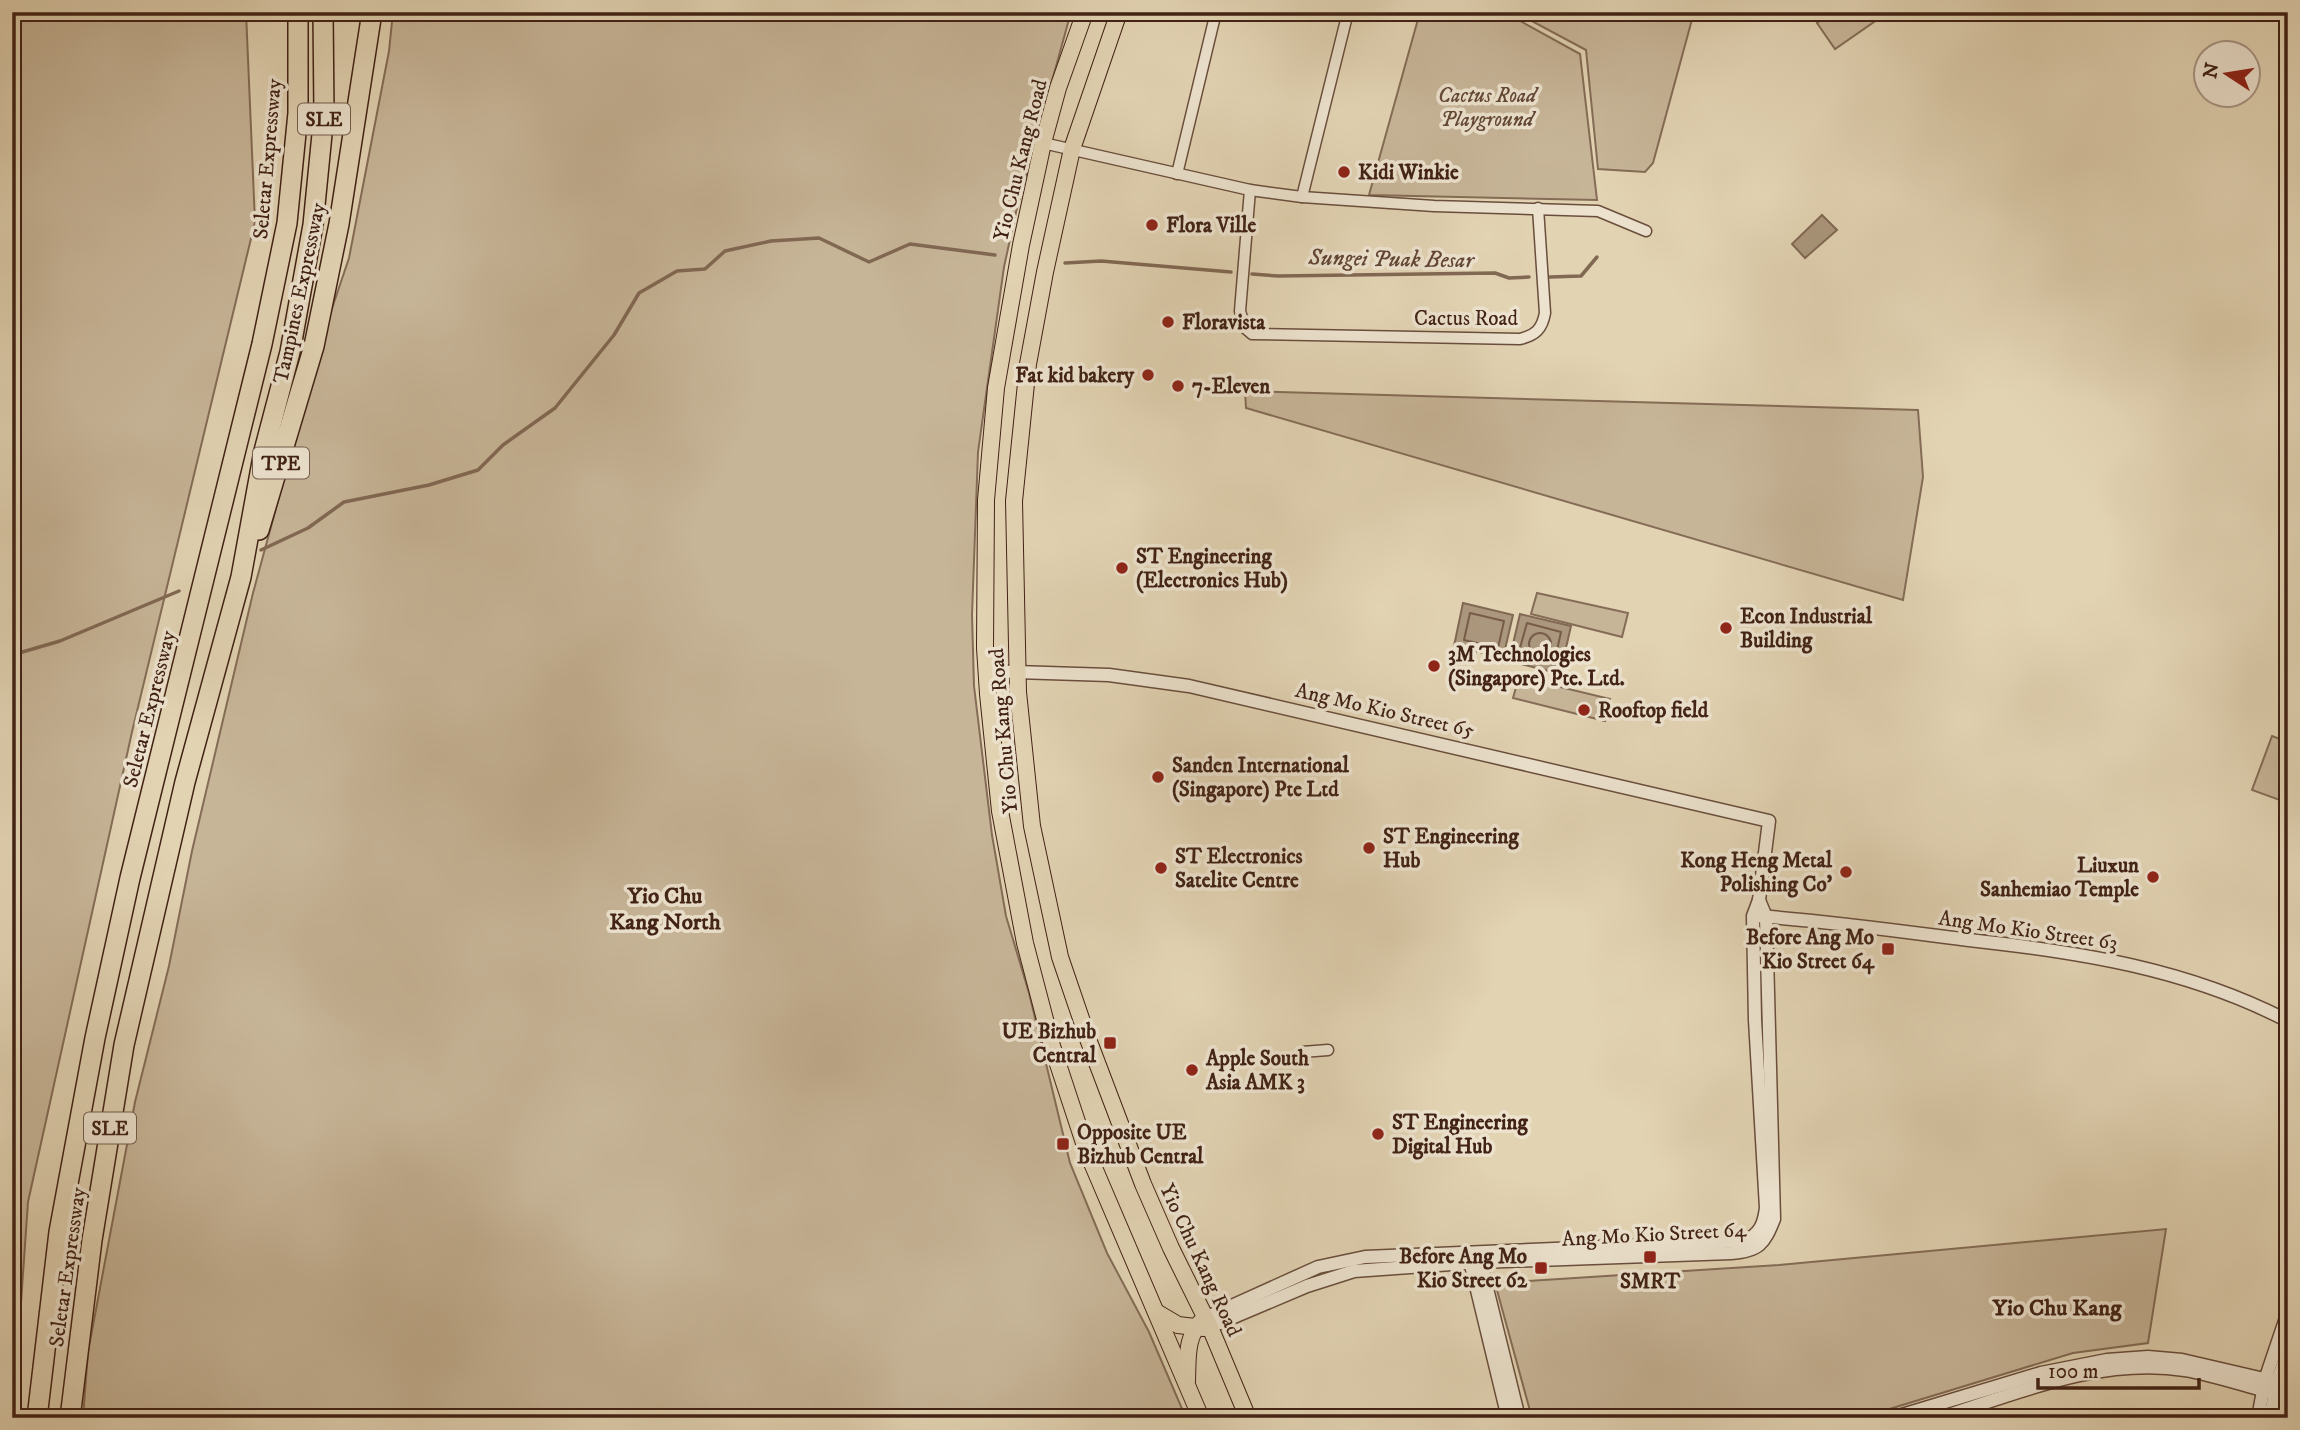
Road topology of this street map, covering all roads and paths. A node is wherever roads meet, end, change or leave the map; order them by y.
1 (298, 12) edge
2 (323, 12) edge
3 (372, 12) edge
4 (1085, 12) edge
5 (1119, 12) edge
6 (1216, 12) edge
7 (1348, 12) edge
8 (1044, 143) junction
9 (1072, 149) junction
10 (1177, 174) junction
11 (1250, 190) junction
12 (1302, 197) junction
13 (1538, 208) junction
14 (1646, 231) dead end
15 (241, 577) junction
16 (986, 671) junction
17 (1017, 672) junction
18 (1769, 821) joint
19 (1759, 916) junction
20 (2288, 1021) edge
21 (1328, 1050) dead end
22 (1302, 1052) dead end
23 (1474, 1258) junction
24 (1156, 1312) junction
25 (2288, 1312) edge
26 (1203, 1325) junction
27 (2288, 1349) edge
28 (2270, 1386) junction
29 (1187, 1387) junction
30 (37, 1418) edge
31 (70, 1418) edge
32 (1201, 1418) edge
33 (1248, 1418) edge
34 (1508, 1418) edge
35 (1519, 1418) edge
36 (1892, 1418) edge
37 (1938, 1418) edge
38 (2258, 1418) edge
39 (2270, 1418) edge

1 - 30 highway, Seletar Expressway / SLE
2 - 15 highway, Seletar Expressway / SLE
3 - 15 highway, Tampines Expressway / TPE
4 - 8 main road, Yio Chu Kang Road
5 - 9 main road, Yio Chu Kang Road
6 - 10 street
7 - 12 street
8 - 9 street
8 - 16 main road, Yio Chu Kang Road
9 - 10 street
9 - 17 main road, Yio Chu Kang Road
10 - 11 street
11 - 12 street
11 - 13 street, Cactus Road
12 - 13 street
13 - 14 street
15 - 31 highway, Seletar Expressway / SLE
16 - 17 street, Ang Mo Kio Street 65
16 - 24 main road, Yio Chu Kang Road
17 - 18 street, Ang Mo Kio Street 65
17 - 26 main road, Yio Chu Kang Road
18 - 19 street, Ang Mo Kio Street 64
19 - 20 street, Ang Mo Kio Street 63
19 - 23 street, Ang Mo Kio Street 64
21 - 22 street
23 - 26 street, Ang Mo Kio Street 64
23 - 34 street
23 - 35 street
24 - 26 main road
24 - 29 main road, Yio Chu Kang Road
25 - 28 street
26 - 29 main road
26 - 33 main road, Yio Chu Kang Road
27 - 28 street
28 - 36 street
28 - 37 street
28 - 38 street
28 - 39 street
29 - 32 main road, Yio Chu Kang Road

